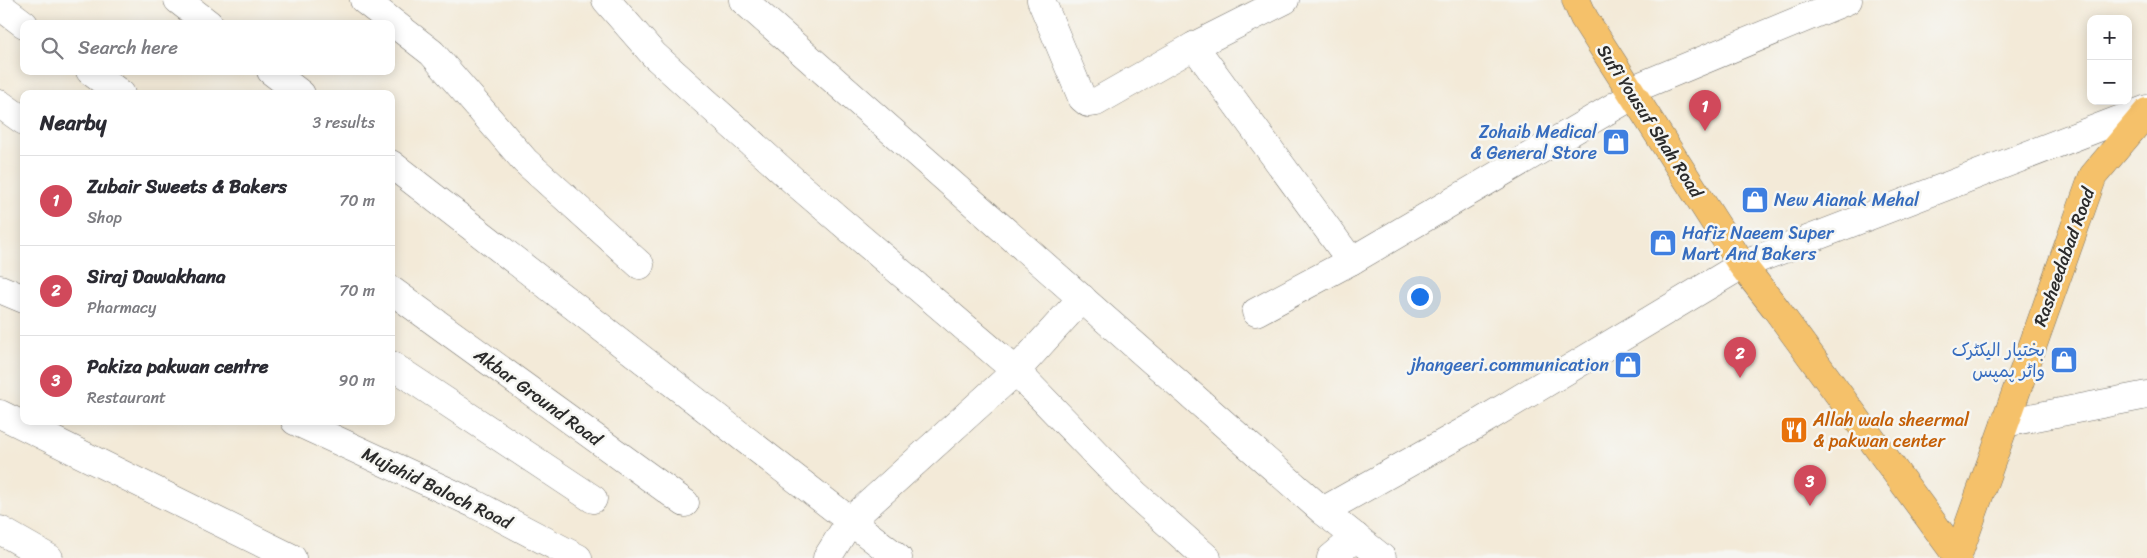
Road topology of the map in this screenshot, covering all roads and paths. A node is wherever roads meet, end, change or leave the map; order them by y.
1 (178, 0) edge
2 (364, 0) edge
3 (606, 0) edge
4 (743, 0) edge
5 (1041, 0) edge
6 (1285, 0) edge
7 (1576, 0) edge
8 (1848, 0) edge
9 (0, 6) edge
10 (204, 20) edge
11 (390, 20) edge
12 (20, 21) edge
13 (395, 24) edge
14 (1194, 46) junction
15 (95, 75) edge
16 (276, 75) edge
17 (116, 90) edge
18 (295, 90) edge
19 (1633, 93) junction
20 (0, 104) edge
21 (2147, 110) edge
22 (20, 118) edge
23 (395, 167) edge
24 (1351, 261) junction
25 (640, 265) dead end
26 (1742, 265) junction
27 (395, 293) edge
28 (1082, 298) junction
29 (1256, 312) dead end
30 (395, 368) edge
31 (1016, 371) junction
32 (2147, 396) edge
33 (0, 414) edge
34 (2005, 423) junction
35 (20, 424) edge
36 (22, 425) edge
37 (304, 425) edge
38 (593, 499) dead end
39 (685, 503) dead end
40 (1323, 511) junction
41 (850, 521) junction
42 (0, 530) edge
43 (1356, 538) junction
44 (1958, 557) edge
45 (49, 558) edge
46 (292, 558) edge
47 (578, 558) edge
48 (826, 558) edge
49 (898, 558) edge
50 (1207, 558) edge
51 (1331, 558) edge
52 (1382, 558) edge

1 - 10 street
2 - 11 street
3 - 31 street
4 - 28 street
5 - 14 street
6 - 14 street
7 - 19 main road, Sufi Yousuf Shah Road
8 - 19 street
9 - 12 street
13 - 25 street
14 - 24 street
15 - 17 street
16 - 18 street
19 - 24 street
19 - 26 main road, Sufi Yousuf Shah Road
20 - 22 street
21 - 26 street
21 - 34 main road, Rasheedabad Road
23 - 41 street
24 - 29 street
26 - 40 street
26 - 44 main road, Sufi Yousuf Shah Road
27 - 39 street, Akbar Ground Road
28 - 31 street
28 - 40 street
30 - 38 street
31 - 41 street
31 - 50 street
32 - 34 street
33 - 35 street
34 - 44 main road, Rasheedabad Road
36 - 46 street
37 - 47 street, Mujahid Baloch Road
40 - 43 street
41 - 48 street
41 - 49 street
42 - 45 street
43 - 51 street
43 - 52 street

